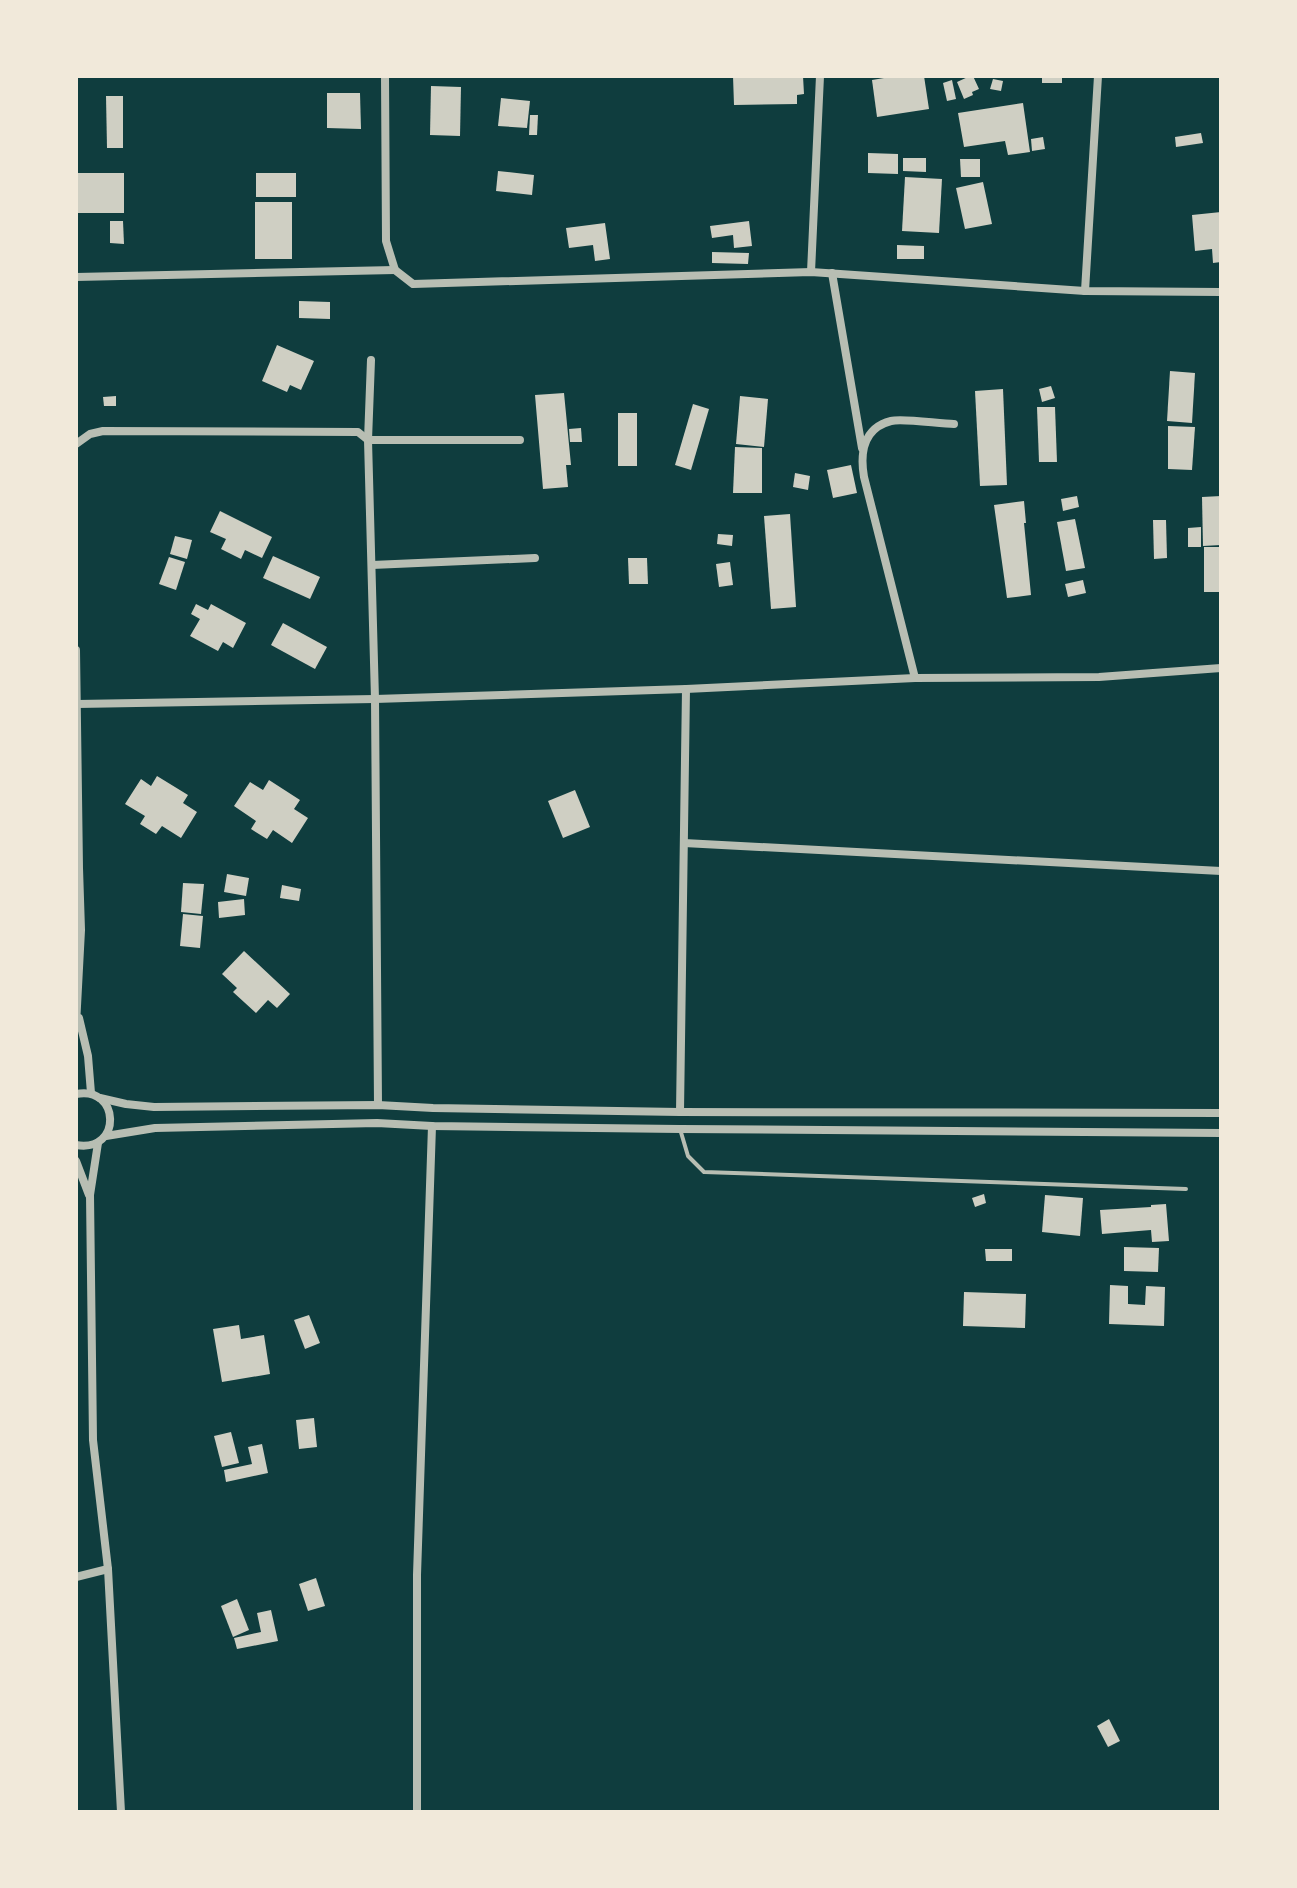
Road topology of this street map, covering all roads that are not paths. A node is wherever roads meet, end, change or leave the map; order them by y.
1 (385, 76) edge
2 (820, 76) edge
3 (1098, 76) edge
4 (395, 270) junction
5 (811, 272) junction
6 (832, 273) junction
7 (76, 277) edge
8 (1085, 291) junction
9 (1221, 292) edge
10 (371, 360) dead end
11 (954, 424) dead end
12 (368, 440) junction
13 (520, 440) dead end
14 (76, 444) edge
15 (862, 449) junction
16 (535, 558) dead end
17 (372, 565) junction
18 (76, 650) edge
19 (76, 656) edge
20 (1221, 668) edge
21 (915, 678) junction
22 (686, 689) junction
23 (375, 699) junction
24 (77, 704) edge
25 (684, 843) junction
26 (1221, 871) edge
27 (79, 930) edge
28 (78, 1013) edge
29 (76, 1025) edge
30 (91, 1093) junction
31 (76, 1094) edge
32 (100, 1098) junction
33 (378, 1105) junction
34 (680, 1112) junction
35 (947, 1112) junction
36 (1221, 1113) edge
37 (432, 1126) junction
38 (680, 1129) junction
39 (947, 1131) junction
40 (1221, 1133) edge
41 (106, 1136) junction
42 (98, 1143) junction
43 (76, 1145) edge
44 (76, 1161) edge
45 (1186, 1189) dead end
46 (90, 1195) junction
47 (108, 1569) junction
48 (76, 1577) edge
49 (121, 1812) edge
50 (417, 1812) edge

1 - 4 street
2 - 5 street
3 - 8 street
4 - 5 street
4 - 7 street
5 - 6 street
6 - 8 street
6 - 15 street
8 - 9 street
10 - 12 street
11 - 15 street
12 - 13 street
12 - 14 street
12 - 17 street
15 - 21 street
16 - 17 street
17 - 23 street
18 - 19 street
19 - 24 street
20 - 21 street
21 - 22 street
22 - 23 street
22 - 25 street
23 - 24 street
23 - 33 street
24 - 27 street
25 - 26 street
25 - 34 street
27 - 28 street
28 - 29 street
28 - 30 street
30 - 31 street
30 - 32 street
32 - 33 street
32 - 41 street
33 - 34 street
34 - 35 street
35 - 36 street
35 - 39 street
37 - 38 street
37 - 41 street
37 - 50 street
38 - 39 street
38 - 45 lane
39 - 40 street
41 - 42 street
42 - 43 street
42 - 46 street
44 - 46 street
46 - 47 street
47 - 48 street
47 - 49 street

